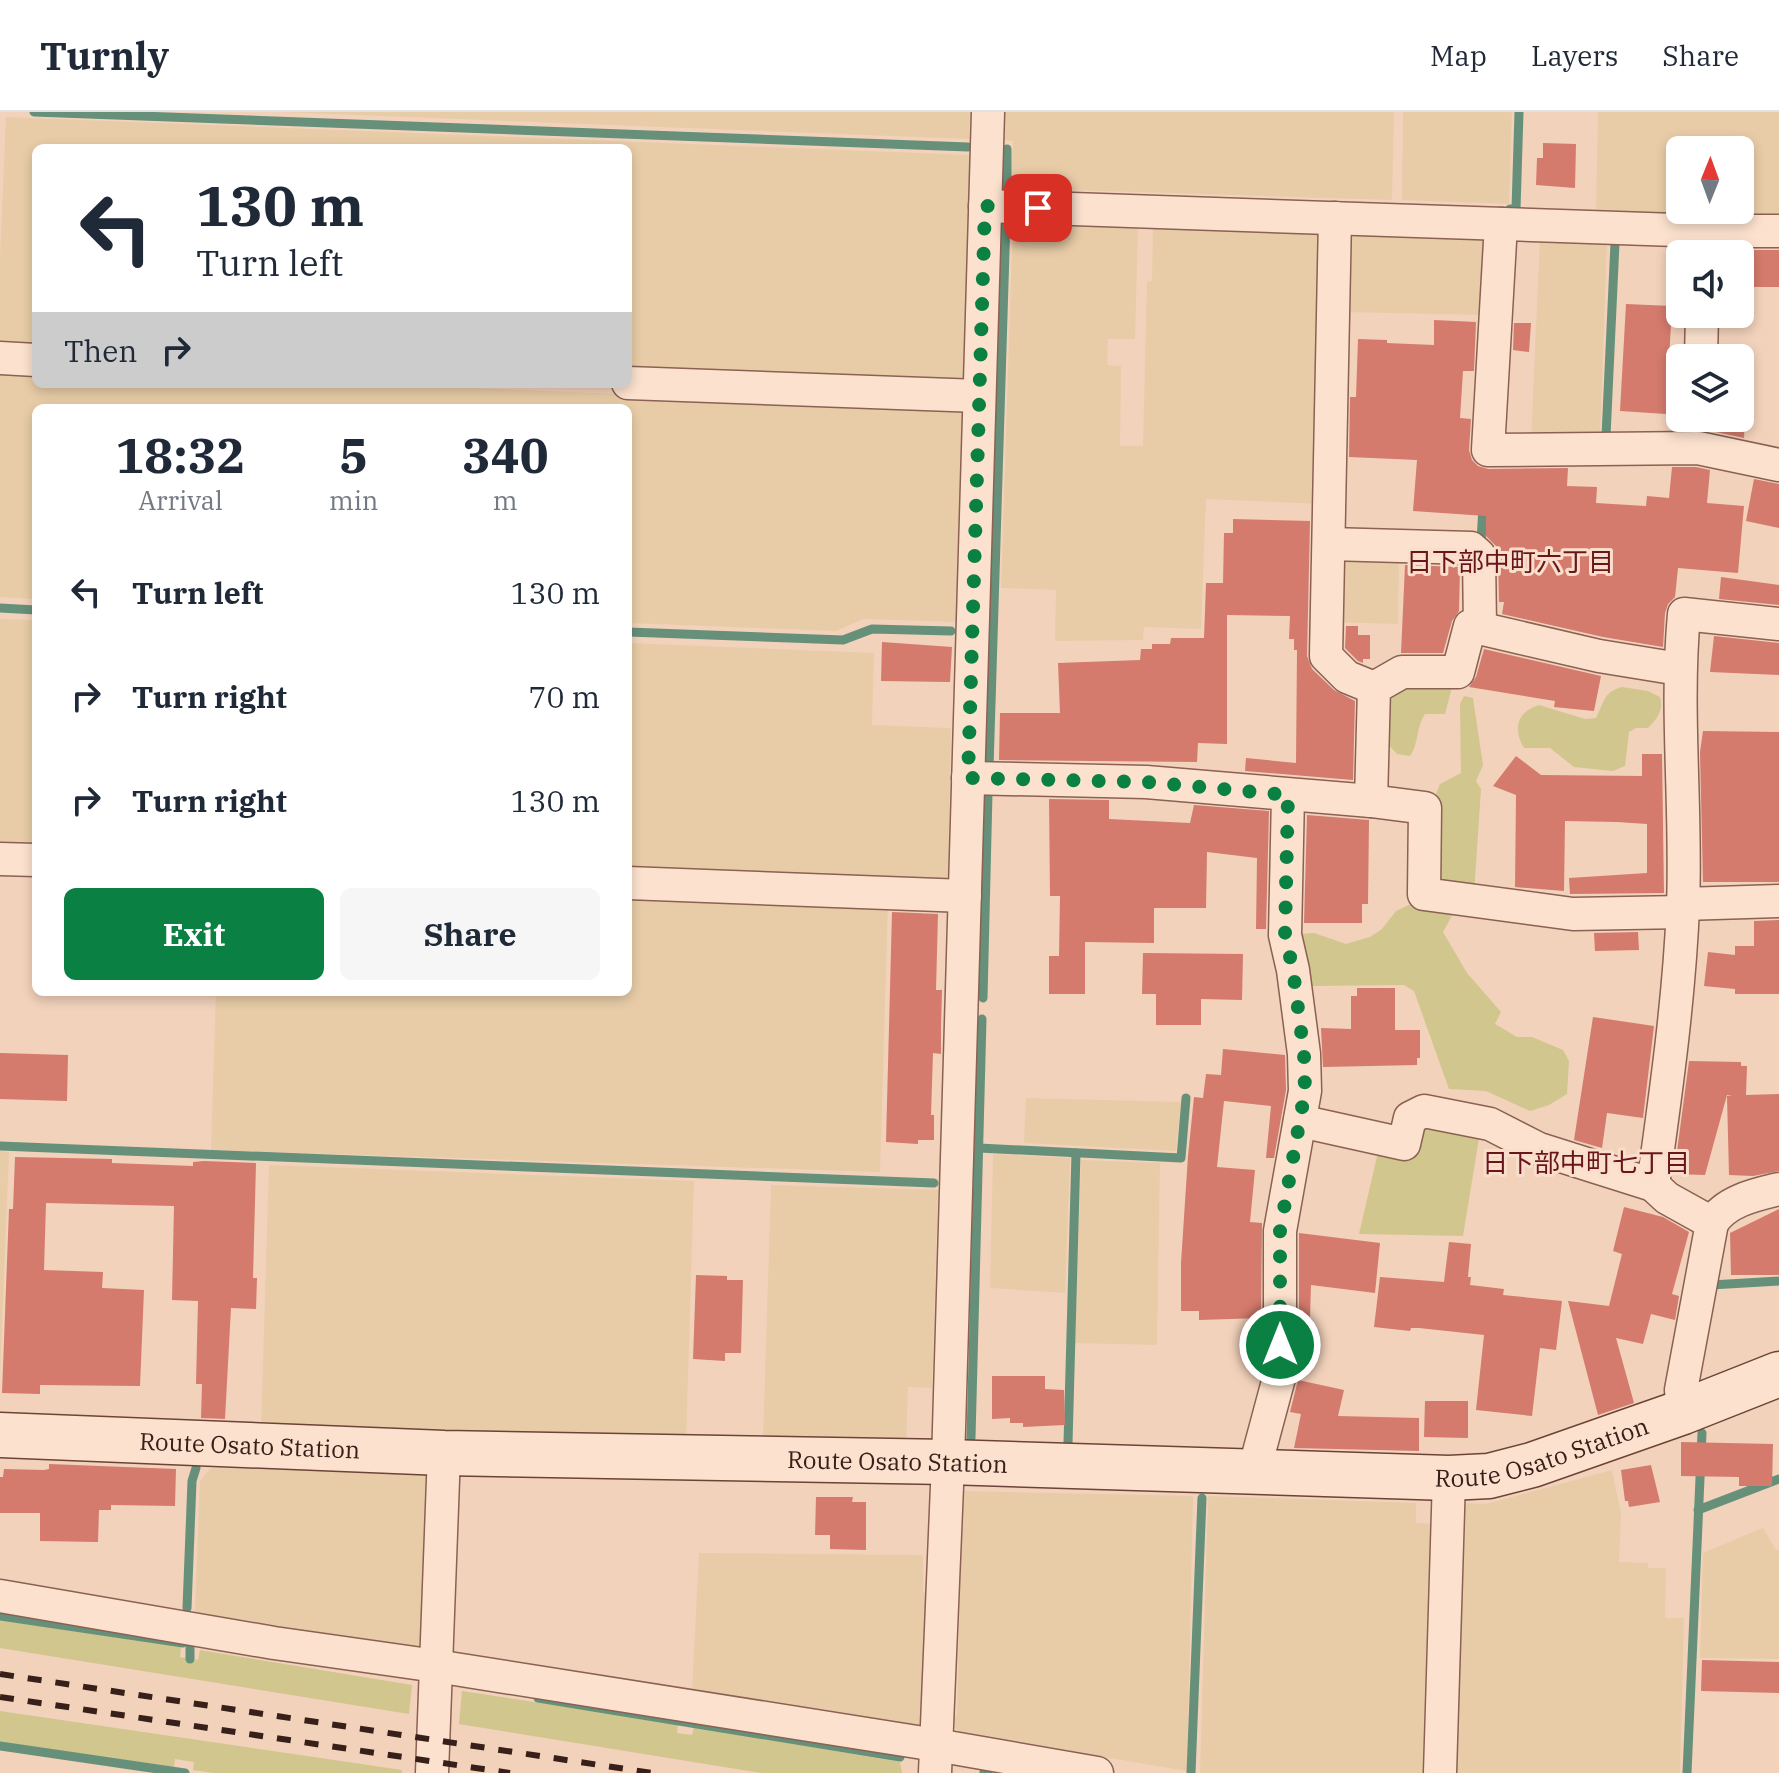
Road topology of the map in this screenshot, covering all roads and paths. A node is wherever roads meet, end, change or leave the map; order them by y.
1 (988, 112) edge
2 (985, 206) junction
3 (1335, 218) junction
4 (1501, 224) junction
5 (1779, 231) edge
6 (1672, 240) edge
7 (1723, 240) edge
8 (0, 358) edge
9 (32, 360) edge
10 (632, 383) edge
11 (979, 396) junction
12 (1698, 433) edge
13 (1779, 465) edge
14 (1329, 544) junction
15 (1779, 624) edge
16 (1480, 628) junction
17 (1679, 669) junction
18 (1374, 688) junction
19 (968, 778) junction
20 (1288, 795) junction
21 (1371, 801) junction
22 (0, 859) edge
23 (32, 860) edge
24 (632, 883) edge
25 (965, 896) junction
26 (1779, 901) edge
27 (1683, 908) junction
28 (1300, 1121) junction
29 (1653, 1185) junction
30 (1779, 1189) edge
31 (1712, 1223) junction
32 (1779, 1374) edge
33 (1683, 1412) junction
34 (0, 1435) edge
35 (444, 1453) junction
36 (948, 1462) junction
37 (1254, 1471) junction
38 (1449, 1478) junction
39 (0, 1596) edge
40 (436, 1666) junction
41 (935, 1759) edge
42 (432, 1773) edge
43 (1097, 1773) edge
44 (1440, 1773) edge

1 - 2 street
2 - 3 street
2 - 11 street
3 - 4 street
3 - 14 street
4 - 6 street
4 - 12 street
5 - 7 street
8 - 9 street
10 - 11 street
11 - 19 street
12 - 13 street
14 - 16 street
14 - 18 street
15 - 17 street
16 - 17 street
16 - 18 street
17 - 27 street
18 - 21 street
19 - 20 street
19 - 25 street
20 - 21 street
20 - 28 street
21 - 27 street
22 - 23 street
24 - 25 street
25 - 36 street
26 - 27 street
27 - 29 street
28 - 29 street
28 - 37 street
29 - 31 street
30 - 31 street
31 - 33 street
32 - 33 main road, Route Osato Station
33 - 38 main road, Route Osato Station
34 - 35 main road, Route Osato Station
35 - 36 main road, Route Osato Station
35 - 40 street
36 - 37 main road, Route Osato Station
36 - 41 street
37 - 38 main road, Route Osato Station
38 - 44 street
39 - 40 street
40 - 41 street
40 - 42 street
41 - 43 street

